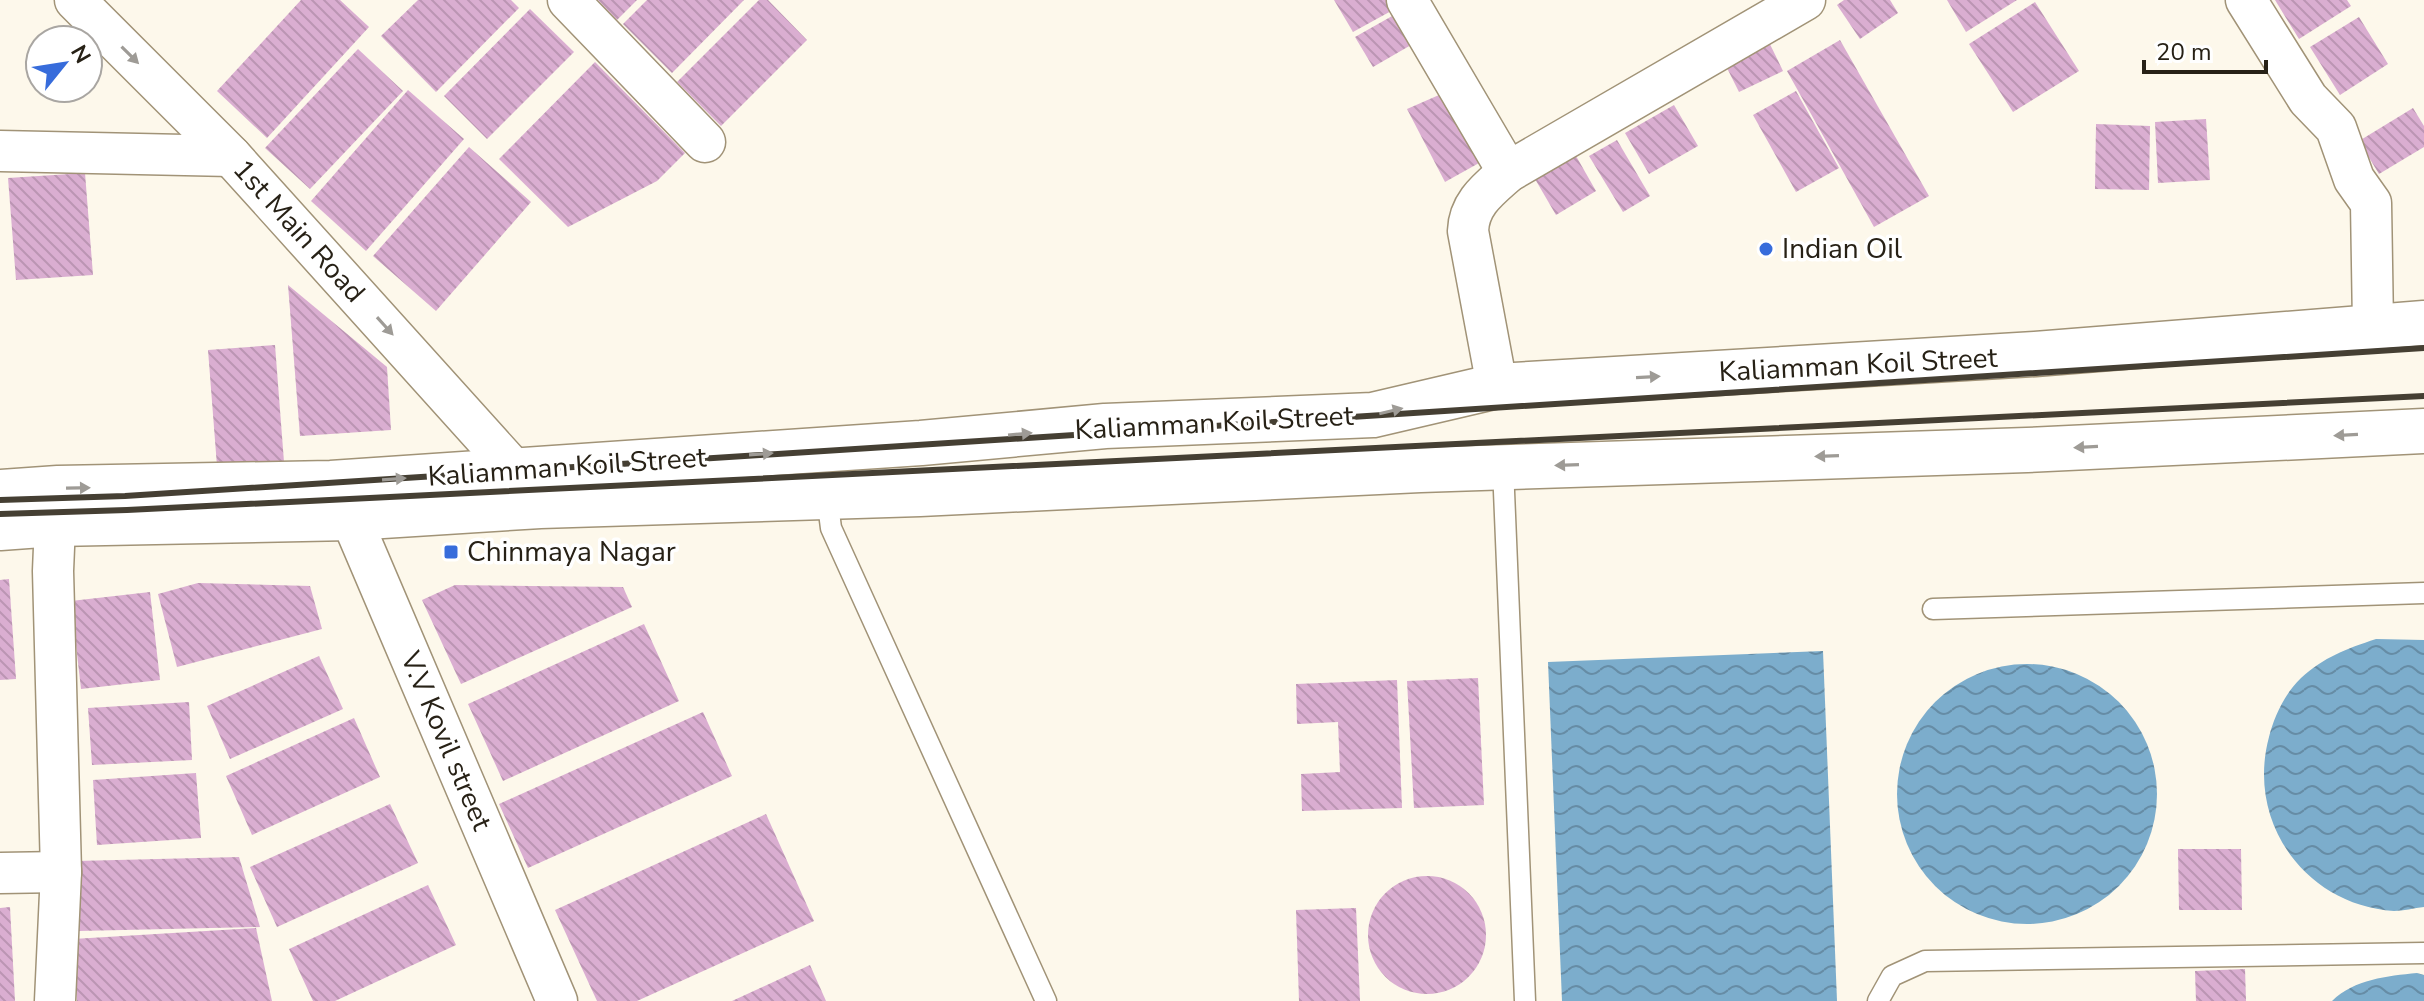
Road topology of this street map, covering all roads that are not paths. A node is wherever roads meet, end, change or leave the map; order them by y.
1 (75, 0) edge
2 (568, 0) edge
3 (1407, 0) edge
4 (1805, 0) edge
5 (2246, 0) edge
6 (705, 142) dead end
7 (0, 151) edge
8 (231, 156) junction
9 (1508, 172) junction
10 (2424, 323) edge
11 (2373, 325) junction
12 (1497, 386) junction
13 (2424, 431) edge
14 (1503, 467) junction
15 (515, 471) junction
16 (0, 492) edge
17 (827, 497) junction
18 (341, 500) junction
19 (55, 524) junction
20 (0, 528) edge
21 (2424, 593) edge
22 (1933, 609) dead end
23 (61, 872) junction
24 (0, 873) edge
25 (2424, 953) edge
26 (55, 1001) edge
27 (557, 1001) edge
28 (1046, 1001) edge
29 (1525, 1001) edge
30 (1878, 1001) edge

1 -> 8 street, 1st Main Road
2 - 6 street
3 - 9 street
4 - 9 street
5 - 11 street
7 - 8 street
8 -> 15 street, 1st Main Road
9 - 12 street
10 - 11 main road, Kaliamman Koil Street
12 -> 11 main road, Kaliamman Koil Street
15 -> 12 main road, Kaliamman Koil Street
13 -> 14 main road, Kaliamman Koil Street
14 - 17 main road, Kaliamman Koil Street
14 - 29 lane
18 -> 15 main road, Kaliamman Koil Street
16 -> 18 main road, Kaliamman Koil Street
17 - 18 main road, Kaliamman Koil Street
17 - 28 lane
18 - 19 main road, Kaliamman Koil Street
18 - 27 street, V.V Kovil street
19 - 20 main road, Kaliamman Koil Street
19 - 23 street
21 - 22 lane
23 - 24 street
23 - 26 street
25 - 30 lane

